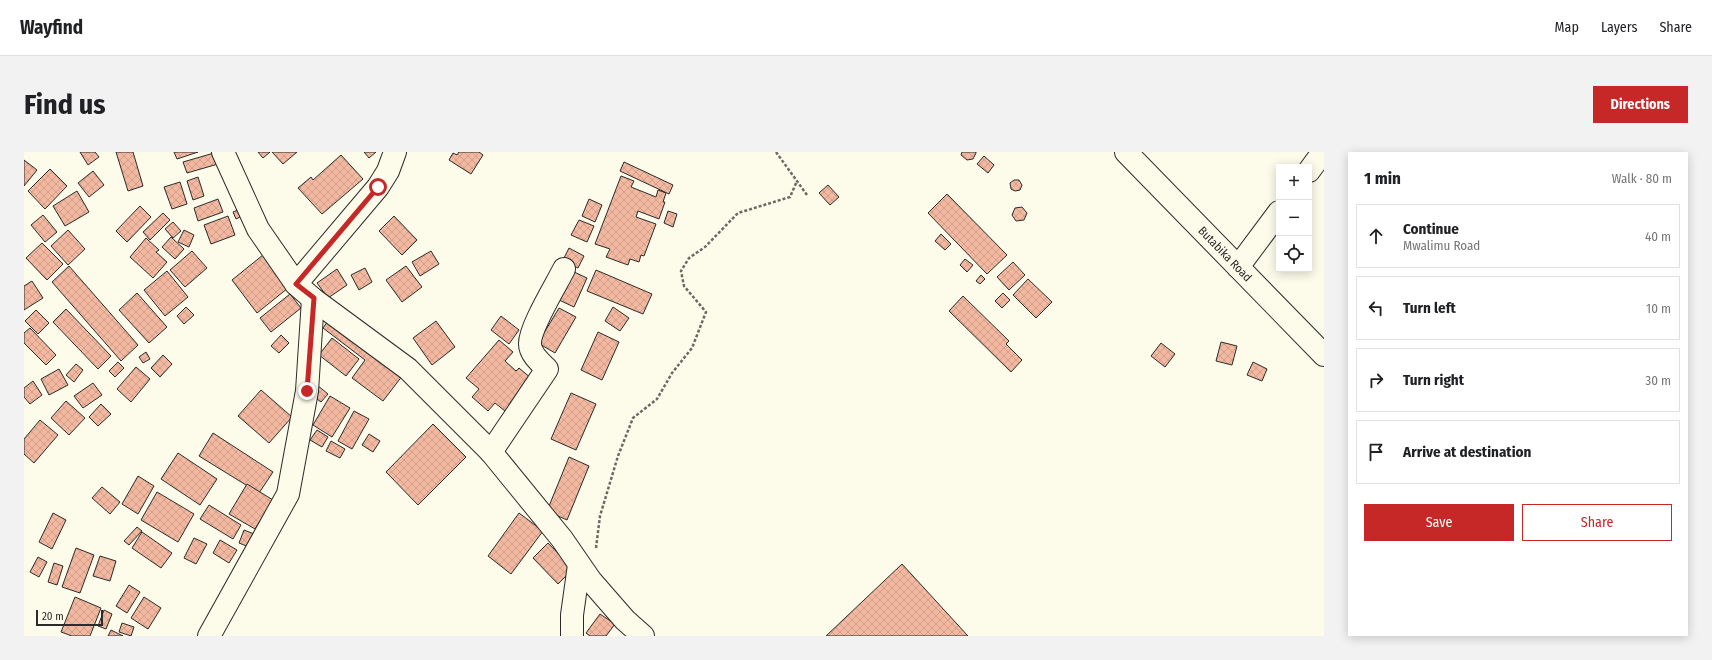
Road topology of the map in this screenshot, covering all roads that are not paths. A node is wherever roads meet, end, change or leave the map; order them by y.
1 (223, 152) edge
2 (395, 152) edge
3 (1126, 152) edge
4 (1323, 152) edge
5 (1312, 167) edge
6 (1276, 216) edge
7 (1238, 267) junction
8 (564, 270) dead end
9 (296, 284) junction
10 (314, 298) junction
11 (1324, 355) edge
12 (491, 452) junction
13 (585, 573) junction
14 (209, 636) edge
15 (572, 636) edge
16 (643, 636) edge

1 - 9 street
2 - 9 street
3 - 7 street, Butabika Road
4 - 5 street
6 - 7 street
7 - 11 street, Butabika Road
8 - 12 street
9 - 10 street
10 - 12 street
10 - 14 street
12 - 13 street
13 - 15 street
13 - 16 street

